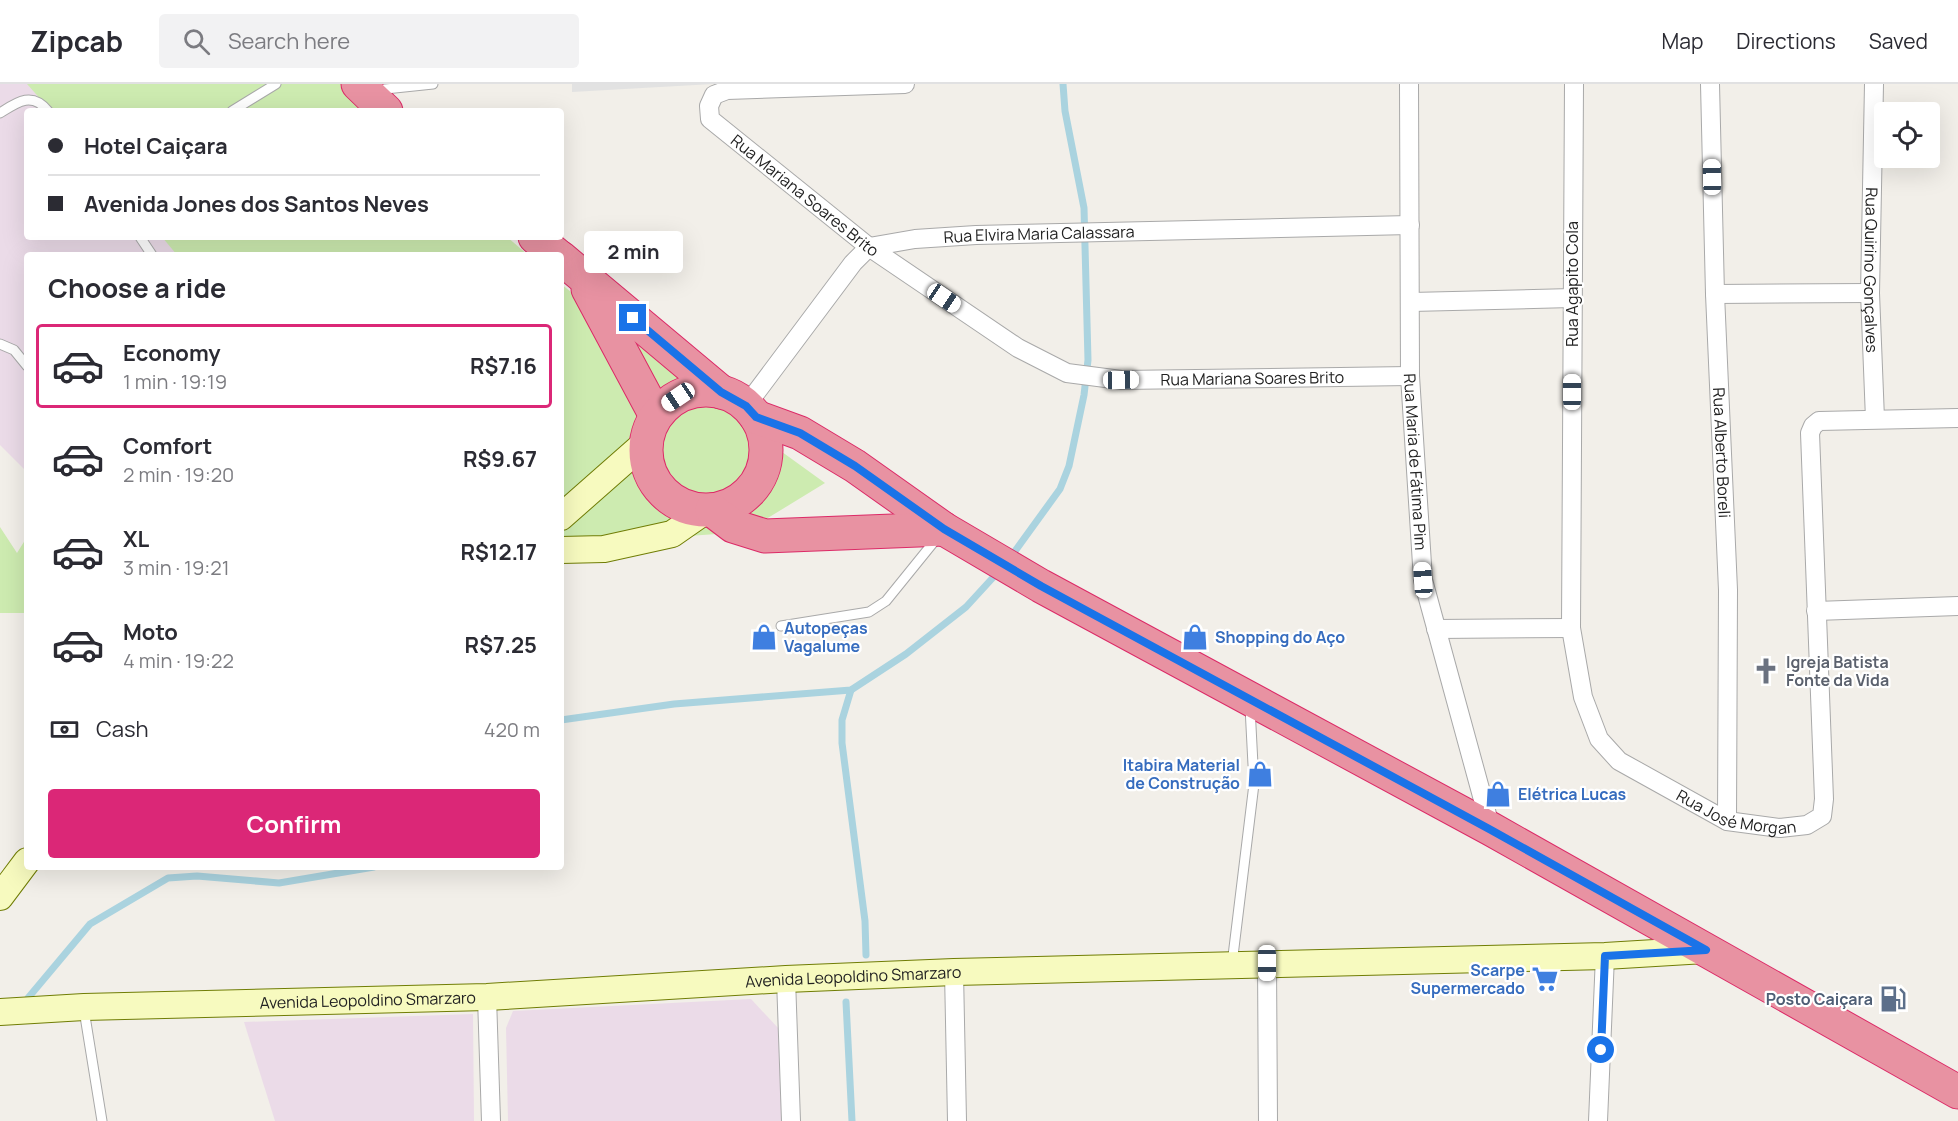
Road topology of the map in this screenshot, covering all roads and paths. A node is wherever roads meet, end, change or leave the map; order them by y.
1 (276, 84) edge
2 (433, 84) edge
3 (905, 84) edge
4 (1409, 84) edge
5 (1574, 84) edge
6 (1710, 84) edge
7 (1874, 84) edge
8 (370, 95) edge
9 (44, 108) edge
10 (237, 108) edge
11 (0, 113) edge
12 (1410, 225) junction
13 (539, 240) edge
14 (869, 247) junction
15 (554, 252) edge
16 (566, 262) edge
17 (1870, 293) junction
18 (1715, 294) junction
19 (1572, 298) junction
20 (1411, 302) junction
21 (0, 344) edge
22 (24, 362) edge
23 (1410, 376) junction
24 (741, 405) junction
25 (1958, 418) edge
26 (1875, 420) junction
27 (651, 429) junction
28 (708, 511) junction
29 (564, 514) edge
30 (944, 529) junction
31 (564, 550) edge
32 (1958, 606) edge
33 (1816, 611) junction
34 (782, 626) dead end
35 (1571, 628) junction
36 (1436, 629) junction
37 (1250, 699) junction
38 (1728, 821) junction
39 (1491, 830) junction
40 (24, 865) edge
41 (0, 897) edge
42 (1706, 950) junction
43 (1605, 956) junction
44 (1267, 963) junction
45 (1232, 964) junction
46 (954, 972) junction
47 (786, 979) junction
48 (487, 997) junction
49 (84, 1007) junction
50 (0, 1012) edge
51 (1958, 1092) edge
52 (102, 1121) edge
53 (491, 1121) edge
54 (791, 1121) edge
55 (957, 1121) edge
56 (1268, 1121) edge
57 (1598, 1121) edge

1 - 10 lane
2 - 8 lane
3 - 14 street, Rua Mariana Soares Brito
4 - 12 street, Rua Maria de Fátima Pim
5 - 19 street, Rua Agapito Cola
6 - 18 street, Rua Alberto Boreli
7 - 17 street, Rua Quirino Gonçalves
9 - 11 lane
12 - 14 street, Rua Elvira Maria Calassara
12 - 20 street, Rua Maria de Fátima Pim
13 - 15 highway
14 - 23 street, Rua Mariana Soares Brito
14 - 24 street
16 - 24 highway
16 - 27 highway
17 - 18 street
17 - 26 street, Rua Quirino Gonçalves
18 - 38 street, Rua Alberto Boreli
19 - 20 street
19 - 35 street, Rua Agapito Cola
20 - 23 street, Rua Maria de Fátima Pim
21 - 22 lane
23 - 36 street, Rua Maria de Fátima Pim
24 - 27 highway
24 - 28 highway
24 - 30 highway
25 - 26 street
26 - 33 street, Rua José Morgan
27 - 28 highway
27 - 29 street
28 - 30 highway
28 - 31 street
30 - 34 lane
30 - 37 highway
32 - 33 street
33 - 38 street, Rua José Morgan
35 - 36 street
35 - 38 street, Rua José Morgan
36 - 39 street, Rua Maria de Fátima Pim
37 - 39 highway
37 - 45 lane
39 - 42 highway
40 - 41 street
42 - 43 street, Avenida Leopoldino Smarzaro
42 - 51 highway
43 - 44 street, Avenida Leopoldino Smarzaro
43 - 57 street
44 - 45 street, Avenida Leopoldino Smarzaro
44 - 56 street
45 - 46 street, Avenida Leopoldino Smarzaro
46 - 47 street, Avenida Leopoldino Smarzaro
46 - 55 street
47 - 48 street, Avenida Leopoldino Smarzaro
47 - 54 street
48 - 49 street, Avenida Leopoldino Smarzaro
48 - 53 street
49 - 50 street, Avenida Leopoldino Smarzaro
49 - 52 lane

